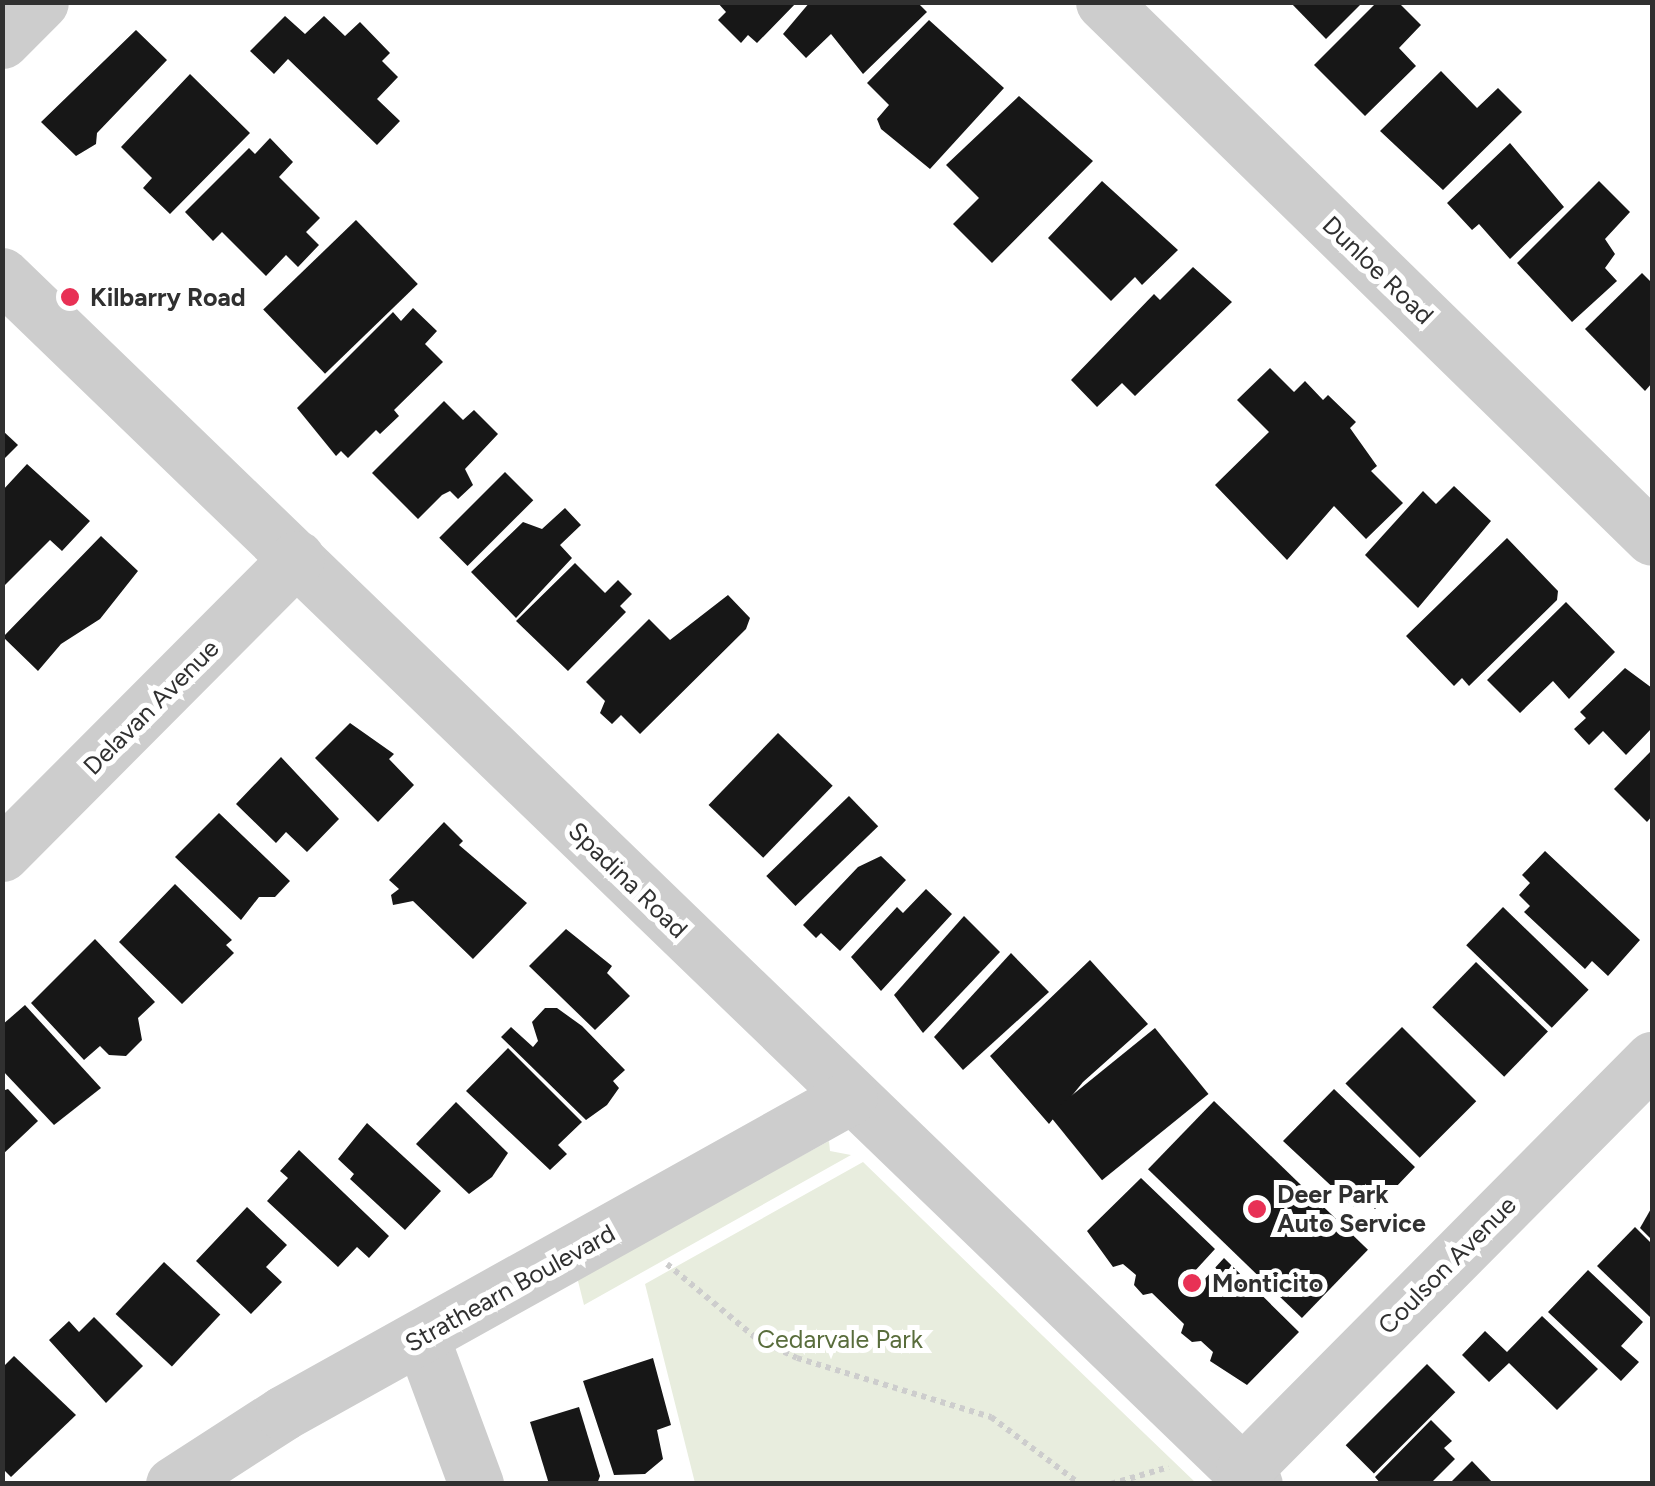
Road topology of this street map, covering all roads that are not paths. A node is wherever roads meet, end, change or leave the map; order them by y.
1 (41, 2) edge
2 (1103, 2) edge
3 (2, 42) edge
4 (2, 275) edge
5 (1652, 538) edge
6 (297, 558) junction
7 (2, 854) edge
8 (1652, 1060) edge
9 (850, 1097) junction
10 (422, 1338) junction
11 (1249, 1478) edge
12 (173, 1484) edge
13 (476, 1484) edge

1 - 3 street
2 - 5 street, Dunloe Road
4 - 6 street, Spadina Road
6 - 7 street, Delavan Avenue
6 - 9 street, Spadina Road
8 - 11 street, Coulson Avenue
9 - 10 street, Strathearn Boulevard
9 - 11 street, Spadina Road
10 - 12 street, Strathearn Boulevard
10 - 13 street

